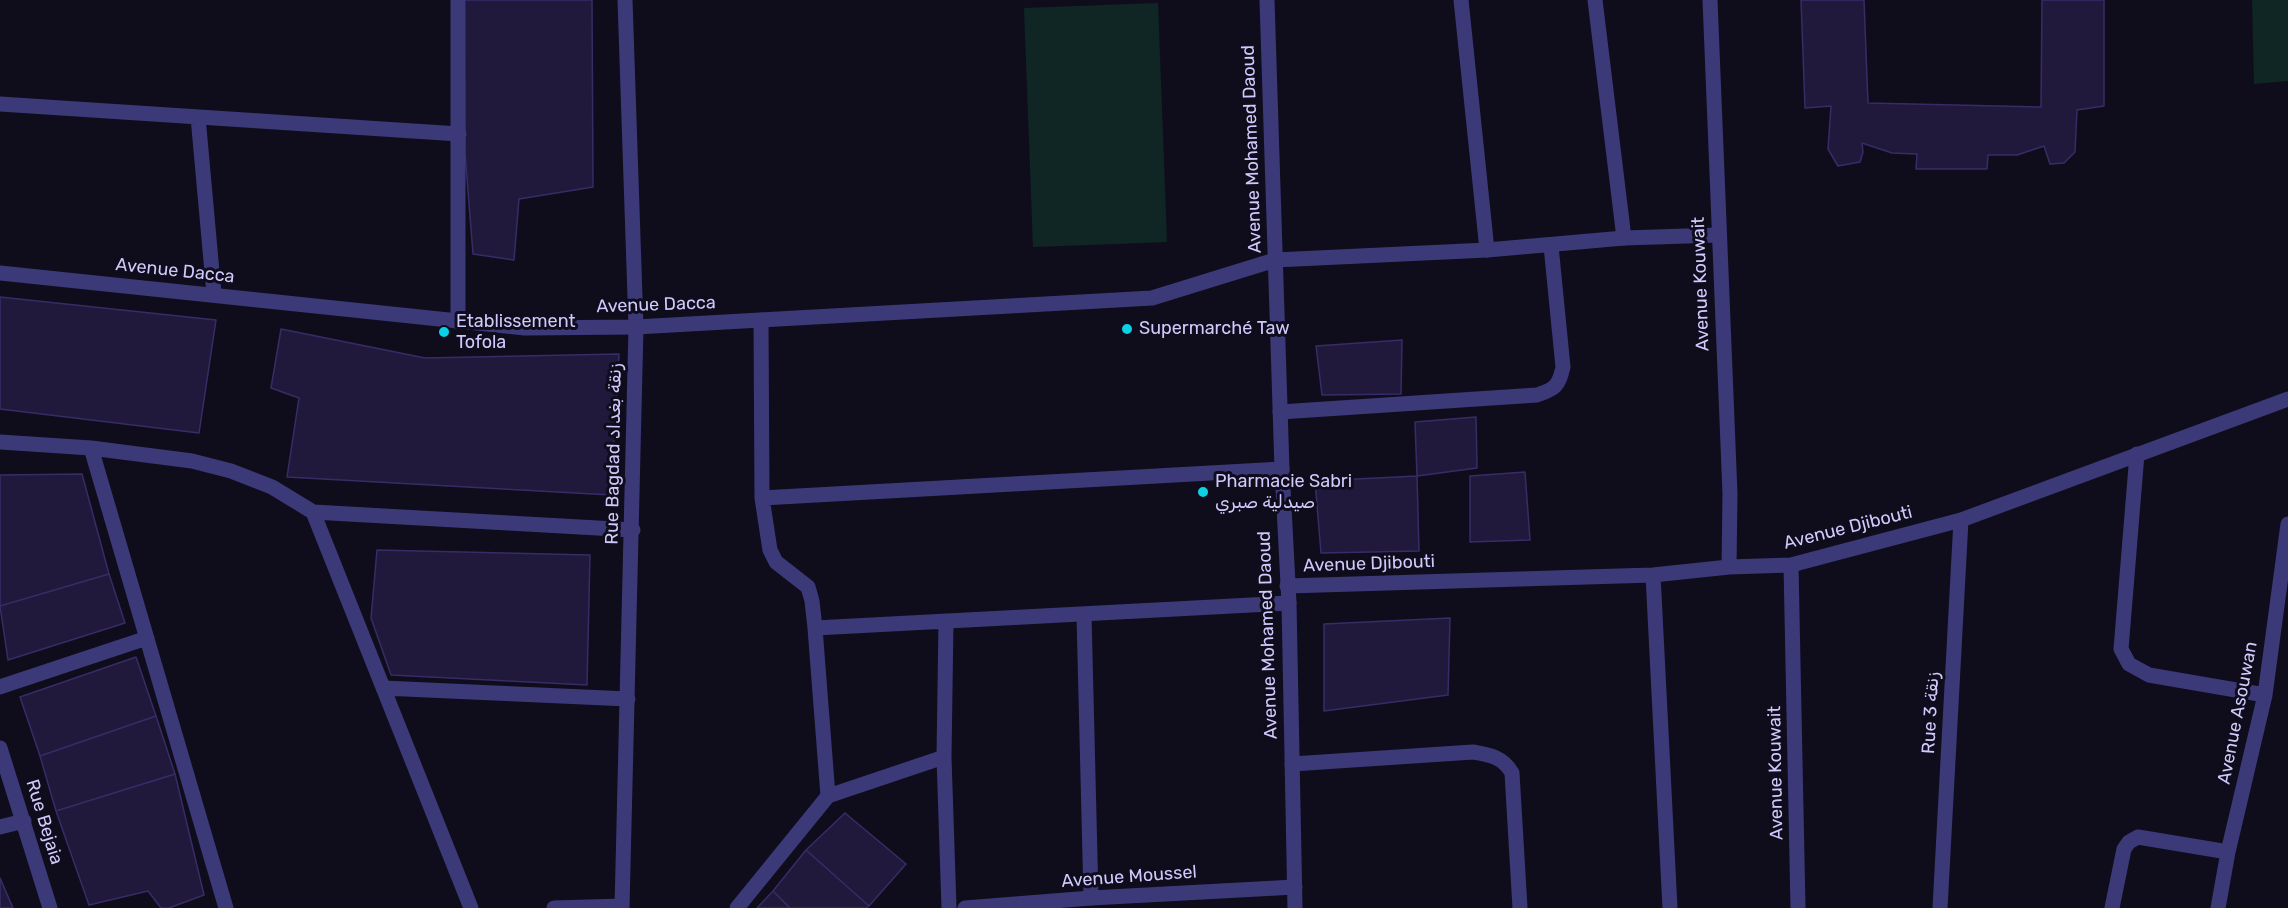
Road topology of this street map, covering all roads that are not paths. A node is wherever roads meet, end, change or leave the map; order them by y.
1 (458, 0) edge
2 (625, 0) edge
3 (1267, 0) edge
4 (1461, 0) edge
5 (1595, 0) edge
6 (1710, 0) edge
7 (0, 104) edge
8 (198, 117) junction
9 (459, 134) junction
10 (1718, 235) junction
11 (1624, 238) junction
12 (1551, 246) junction
13 (1487, 250) junction
14 (1275, 260) junction
15 (0, 273) edge
16 (214, 294) junction
17 (761, 320) junction
18 (458, 322) junction
19 (636, 327) junction
20 (2288, 399) edge
21 (1280, 412) junction
22 (0, 442) edge
23 (91, 448) junction
24 (2136, 454) junction
25 (1282, 469) junction
26 (762, 498) junction
27 (313, 512) junction
28 (1961, 520) junction
29 (2288, 524) edge
30 (633, 530) junction
31 (1791, 565) junction
32 (1729, 567) junction
33 (1653, 575) junction
34 (1287, 586) junction
35 (1289, 603) junction
36 (1084, 615) junction
37 (946, 621) junction
38 (815, 627) junction
39 (147, 638) junction
40 (0, 687) edge
41 (383, 688) junction
42 (2265, 695) junction
43 (628, 699) junction
44 (0, 748) edge
45 (944, 757) junction
46 (1292, 764) junction
47 (828, 796) junction
48 (24, 821) junction
49 (0, 826) edge
50 (2228, 852) junction
51 (1295, 887) junction
52 (1091, 898) junction
53 (1054, 905) edge
54 (622, 907) edge
55 (50, 908) edge
56 (226, 908) edge
57 (471, 908) edge
58 (554, 908) edge
59 (583, 908) edge
60 (738, 908) edge
61 (949, 908) edge
62 (965, 908) edge
63 (1295, 908) edge
64 (1520, 908) edge
65 (1670, 908) edge
66 (1798, 908) edge
67 (1940, 908) edge
68 (2112, 908) edge
69 (2218, 908) edge

1 - 9 street
2 - 19 street, Rue Bagdad زنقة بغداد
3 - 14 street, Avenue Mohamed Daoud
4 - 13 street
5 - 11 street
6 - 10 street, Avenue Kouwait
7 - 8 street
8 - 9 street
8 - 16 street
9 - 18 street
10 - 11 street, Avenue Dacca
10 - 32 street, Avenue Kouwait
11 - 12 street, Avenue Dacca
12 - 13 street, Avenue Dacca
12 - 21 street
13 - 14 street, Avenue Dacca
14 - 17 street, Avenue Dacca
14 - 21 street, Avenue Mohamed Daoud
15 - 16 street, Avenue Dacca
16 - 18 street, Avenue Dacca
17 - 19 street, Avenue Dacca
17 - 26 street
18 - 19 street, Avenue Dacca
19 - 30 street, Rue Bagdad زنقة بغداد
20 - 24 street, Avenue Djibouti
21 - 25 street, Avenue Mohamed Daoud
22 - 23 street
23 - 27 street
23 - 39 street
24 - 28 street, Avenue Djibouti
24 - 42 street
25 - 26 street
25 - 34 street, Avenue Mohamed Daoud
26 - 38 street
27 - 30 street
27 - 41 street
28 - 31 street, Avenue Djibouti
28 - 67 street, Rue 3 زنقة
29 - 42 street, Avenue Asouwan
30 - 43 street, Rue Bagdad زنقة بغداد
31 - 32 street, Avenue Djibouti
31 - 66 street, Avenue Kouwait
32 - 33 street, Avenue Djibouti
33 - 34 street, Avenue Djibouti
33 - 65 street
34 - 35 street, Avenue Mohamed Daoud
35 - 36 street
35 - 46 street, Avenue Mohamed Daoud
36 - 37 street
36 - 52 street
37 - 38 street
37 - 45 street
38 - 47 street
39 - 40 street
39 - 56 street
41 - 43 street
41 - 57 street
42 - 50 street, Avenue Asouwan
43 - 54 street, Rue Bagdad زنقة بغداد
44 - 48 street, Rue Bejaia
45 - 47 street
45 - 61 street
46 - 51 street, Avenue Mohamed Daoud
46 - 64 street
47 - 60 street
48 - 49 street
48 - 55 street, Rue Bejaia
50 - 68 street
50 - 69 street, Avenue Asouwan
51 - 52 street, Avenue Moussel
51 - 63 street, Avenue Mohamed Daoud
52 - 53 street, Avenue Moussel
53 - 62 street, Avenue Moussel
54 - 59 street
58 - 59 street

